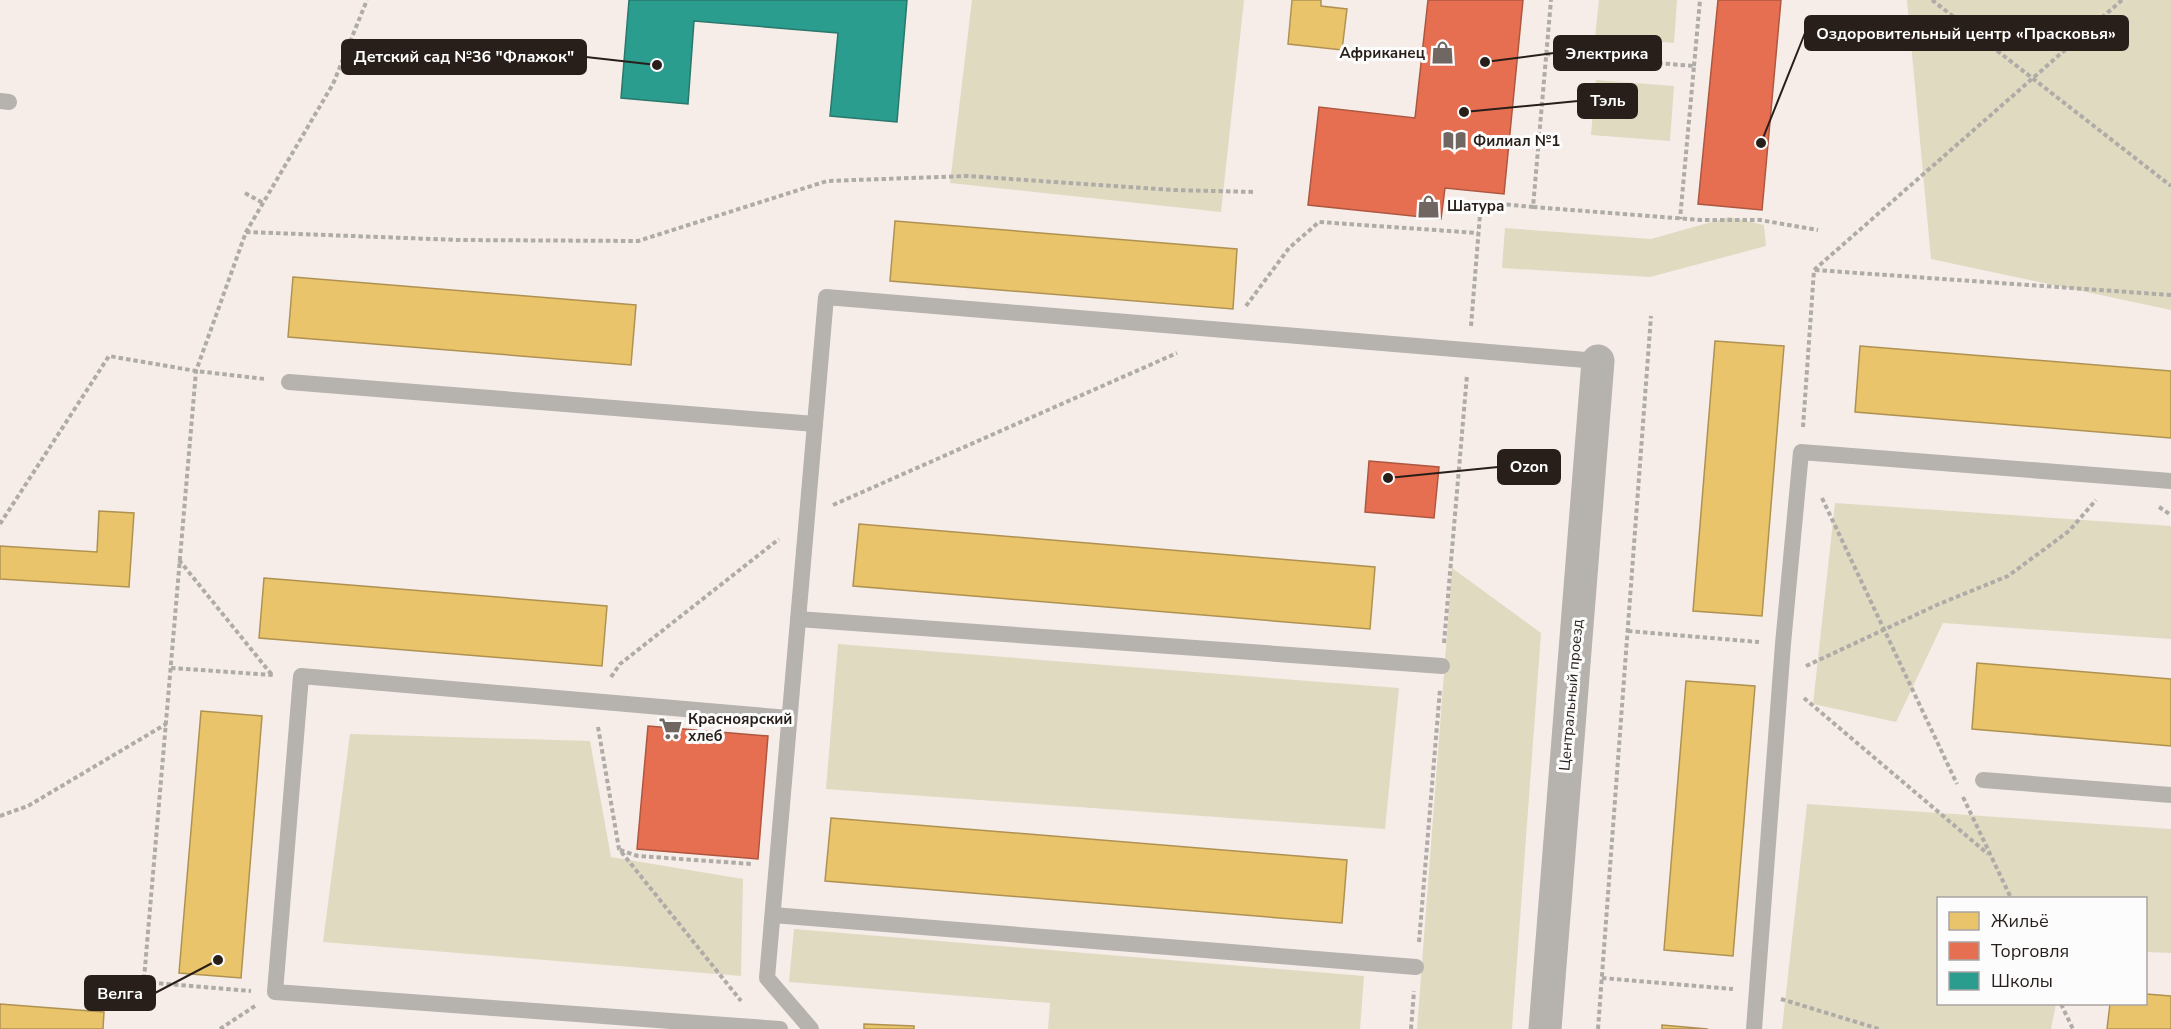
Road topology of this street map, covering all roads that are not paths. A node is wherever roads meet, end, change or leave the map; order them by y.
1 (1598, 361) joint
2 (289, 382) road end
3 (815, 424) junction
4 (2171, 481) edge
5 (798, 619) junction
6 (1442, 666) dead end
7 (789, 718) junction
8 (1983, 780) dead end
9 (2171, 795) edge
10 (773, 915) junction
11 (1416, 967) dead end
12 (762, 1028) edge
13 (780, 1029) edge
14 (811, 1029) edge
15 (1545, 1029) edge
16 (1754, 1029) edge

1 - 3 lane
1 - 15 street, Центральный проезд
2 - 3 lane
3 - 5 lane
4 - 16 lane
5 - 6 lane
5 - 7 lane
7 - 10 lane
7 - 12 lane
8 - 9 lane
10 - 11 lane
10 - 14 lane
12 - 13 lane

